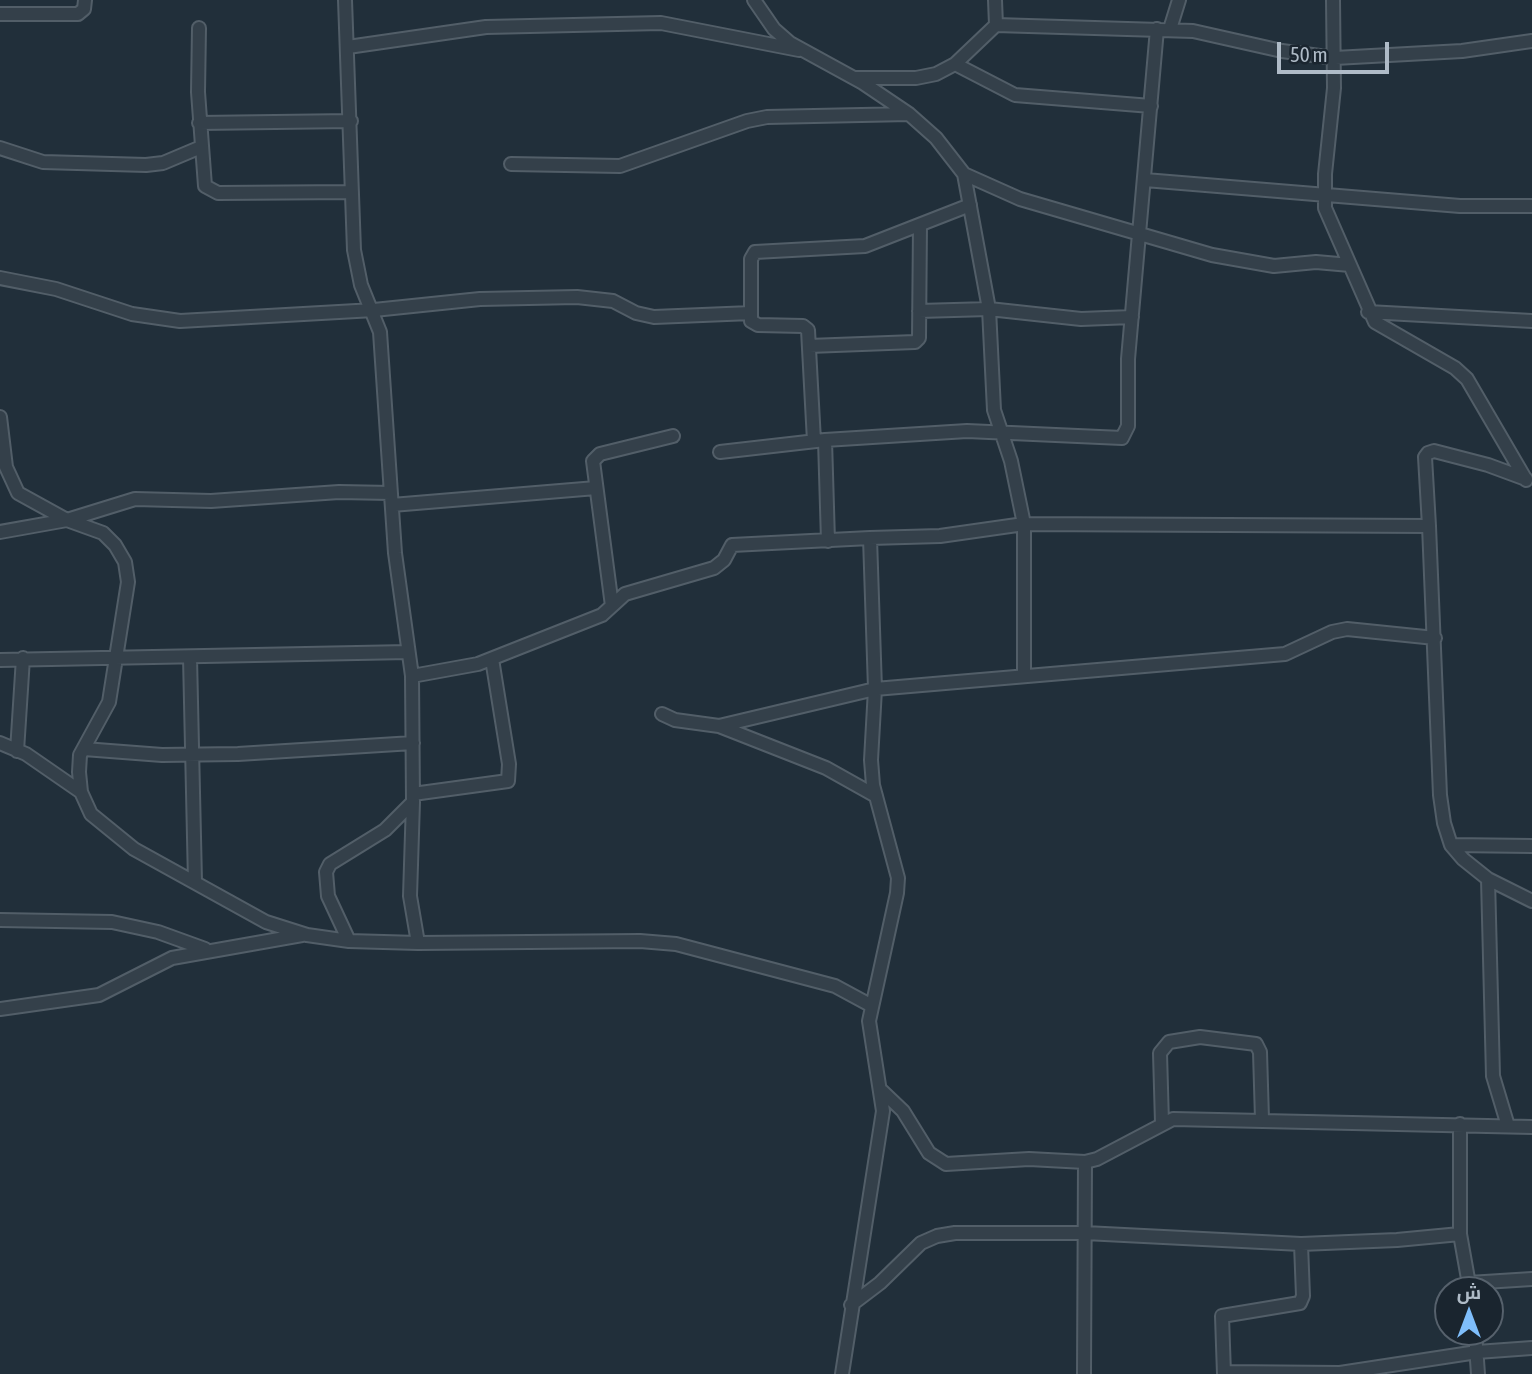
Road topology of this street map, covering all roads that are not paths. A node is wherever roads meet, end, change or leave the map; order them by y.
1 (85, 0) edge
2 (345, 0) edge
3 (754, 0) edge
4 (995, 0) edge
5 (1179, 0) edge
6 (1333, 0) edge
7 (0, 14) edge
8 (996, 25) junction
9 (199, 28) dead end
10 (1157, 29) junction
11 (1170, 29) junction
12 (1532, 41) edge
13 (348, 47) junction
14 (803, 50) junction
15 (1335, 58) junction
16 (955, 64) junction
17 (852, 78) junction
18 (1151, 106) junction
19 (909, 114) junction
20 (351, 121) junction
21 (199, 123) junction
22 (201, 146) junction
23 (0, 148) edge
24 (511, 164) dead end
25 (964, 174) junction
26 (1145, 180) junction
27 (352, 192) junction
28 (1323, 195) junction
29 (970, 205) junction
30 (1532, 206) edge
31 (920, 225) junction
32 (1140, 234) junction
33 (1350, 265) junction
34 (0, 278) edge
35 (989, 309) junction
36 (374, 310) junction
37 (919, 311) junction
38 (1368, 312) junction
39 (751, 313) junction
40 (1132, 317) junction
41 (1532, 321) edge
42 (809, 346) junction
43 (0, 417) edge
44 (1000, 434) junction
45 (673, 436) dead end
46 (820, 440) junction
47 (720, 452) dead end
48 (1529, 481) edge
49 (596, 488) junction
50 (391, 499) junction
51 (67, 520) junction
52 (1024, 524) junction
53 (1429, 526) junction
54 (0, 532) edge
55 (870, 538) junction
56 (828, 541) junction
57 (612, 606) junction
58 (1435, 638) junction
59 (408, 652) junction
60 (190, 657) junction
61 (23, 658) junction
62 (118, 658) junction
63 (492, 659) junction
64 (0, 660) edge
65 (1024, 674) junction
66 (412, 676) junction
67 (874, 689) junction
68 (662, 714) dead end
69 (719, 726) junction
70 (0, 743) edge
71 (413, 743) junction
72 (84, 748) junction
73 (17, 751) junction
74 (192, 755) junction
75 (81, 792) junction
76 (876, 796) junction
77 (413, 798) junction
78 (1451, 845) junction
79 (1532, 846) edge
80 (1488, 879) junction
81 (195, 882) junction
82 (1532, 901) edge
83 (0, 920) edge
84 (307, 935) junction
85 (349, 941) junction
86 (418, 943) junction
87 (208, 950) junction
88 (872, 1006) junction
89 (0, 1009) edge
90 (882, 1091) junction
91 (1262, 1119) junction
92 (1162, 1123) junction
93 (1460, 1124) junction
94 (1508, 1126) junction
95 (1532, 1128) edge
96 (1085, 1162) junction
97 (1085, 1233) junction
98 (1460, 1234) junction
99 (1301, 1244) junction
100 (1468, 1276) edge
101 (1532, 1279) edge
102 (1504, 1282) edge
103 (851, 1305) junction
104 (1476, 1346) edge
105 (1532, 1348) edge
106 (1477, 1352) junction
107 (1368, 1371) edge
108 (1224, 1373) edge
109 (842, 1374) edge
110 (1084, 1374) edge
111 (1478, 1374) edge

1 - 7 street
2 - 13 street
3 - 14 street
4 - 8 street
5 - 11 street
6 - 15 street
8 - 10 street
8 - 16 street
9 - 21 street
10 - 11 street
10 - 18 street
11 - 15 street
12 - 15 street
13 - 14 street
13 - 20 street
14 - 17 street
15 - 28 street
16 - 17 street
16 - 18 street
17 - 19 street
18 - 26 street
19 - 24 street
19 - 25 street
20 - 21 street
20 - 27 street
21 - 22 street
22 - 23 street
22 - 27 street
25 - 29 street
25 - 32 street
26 - 28 street
26 - 32 street
27 - 36 street
28 - 30 street
28 - 33 street
29 - 31 street
29 - 35 street
31 - 37 street
31 - 39 street
32 - 33 street
32 - 40 street
33 - 38 street
34 - 36 street
35 - 37 street
35 - 40 street
35 - 44 street
36 - 39 street
36 - 50 street
37 - 42 street
38 - 41 street
38 - 48 street
39 - 42 street
40 - 44 street
42 - 46 street
43 - 51 street
44 - 46 street
44 - 52 street
45 - 49 street
46 - 47 street
46 - 56 street
48 - 53 street
49 - 50 street
49 - 57 street
50 - 51 street
50 - 59 street
51 - 54 street
51 - 62 street
52 - 53 street
52 - 55 street
52 - 65 street
53 - 58 street
55 - 56 street
55 - 67 street
56 - 57 street
57 - 63 street
58 - 65 street
58 - 78 street
59 - 60 street
59 - 66 street
60 - 62 street
60 - 74 street
61 - 62 street
61 - 64 street
61 - 73 street
62 - 72 street
63 - 66 street
63 - 77 street
65 - 67 street
66 - 71 street
67 - 69 street
67 - 76 street
68 - 69 street
69 - 76 street
70 - 73 street
71 - 74 street
71 - 77 street
72 - 74 street
72 - 75 street
73 - 75 street
74 - 81 street
75 - 81 street
76 - 88 street
77 - 85 street
77 - 86 street
78 - 79 street
78 - 80 street
80 - 82 street
80 - 94 street
81 - 84 street
83 - 87 street
84 - 85 street
84 - 87 street
85 - 86 street
86 - 88 street
87 - 89 street
88 - 90 street
90 - 96 street
90 - 103 street
91 - 92 street
91 - 92 street
91 - 93 street
92 - 96 street
93 - 94 street
93 - 98 street
94 - 95 street
96 - 97 street
97 - 99 street
97 - 103 street
97 - 110 street
98 - 99 street
98 - 100 street
99 - 108 street
101 - 102 street
103 - 109 street
104 - 106 street
105 - 106 street
106 - 107 street
106 - 111 street
107 - 108 street

